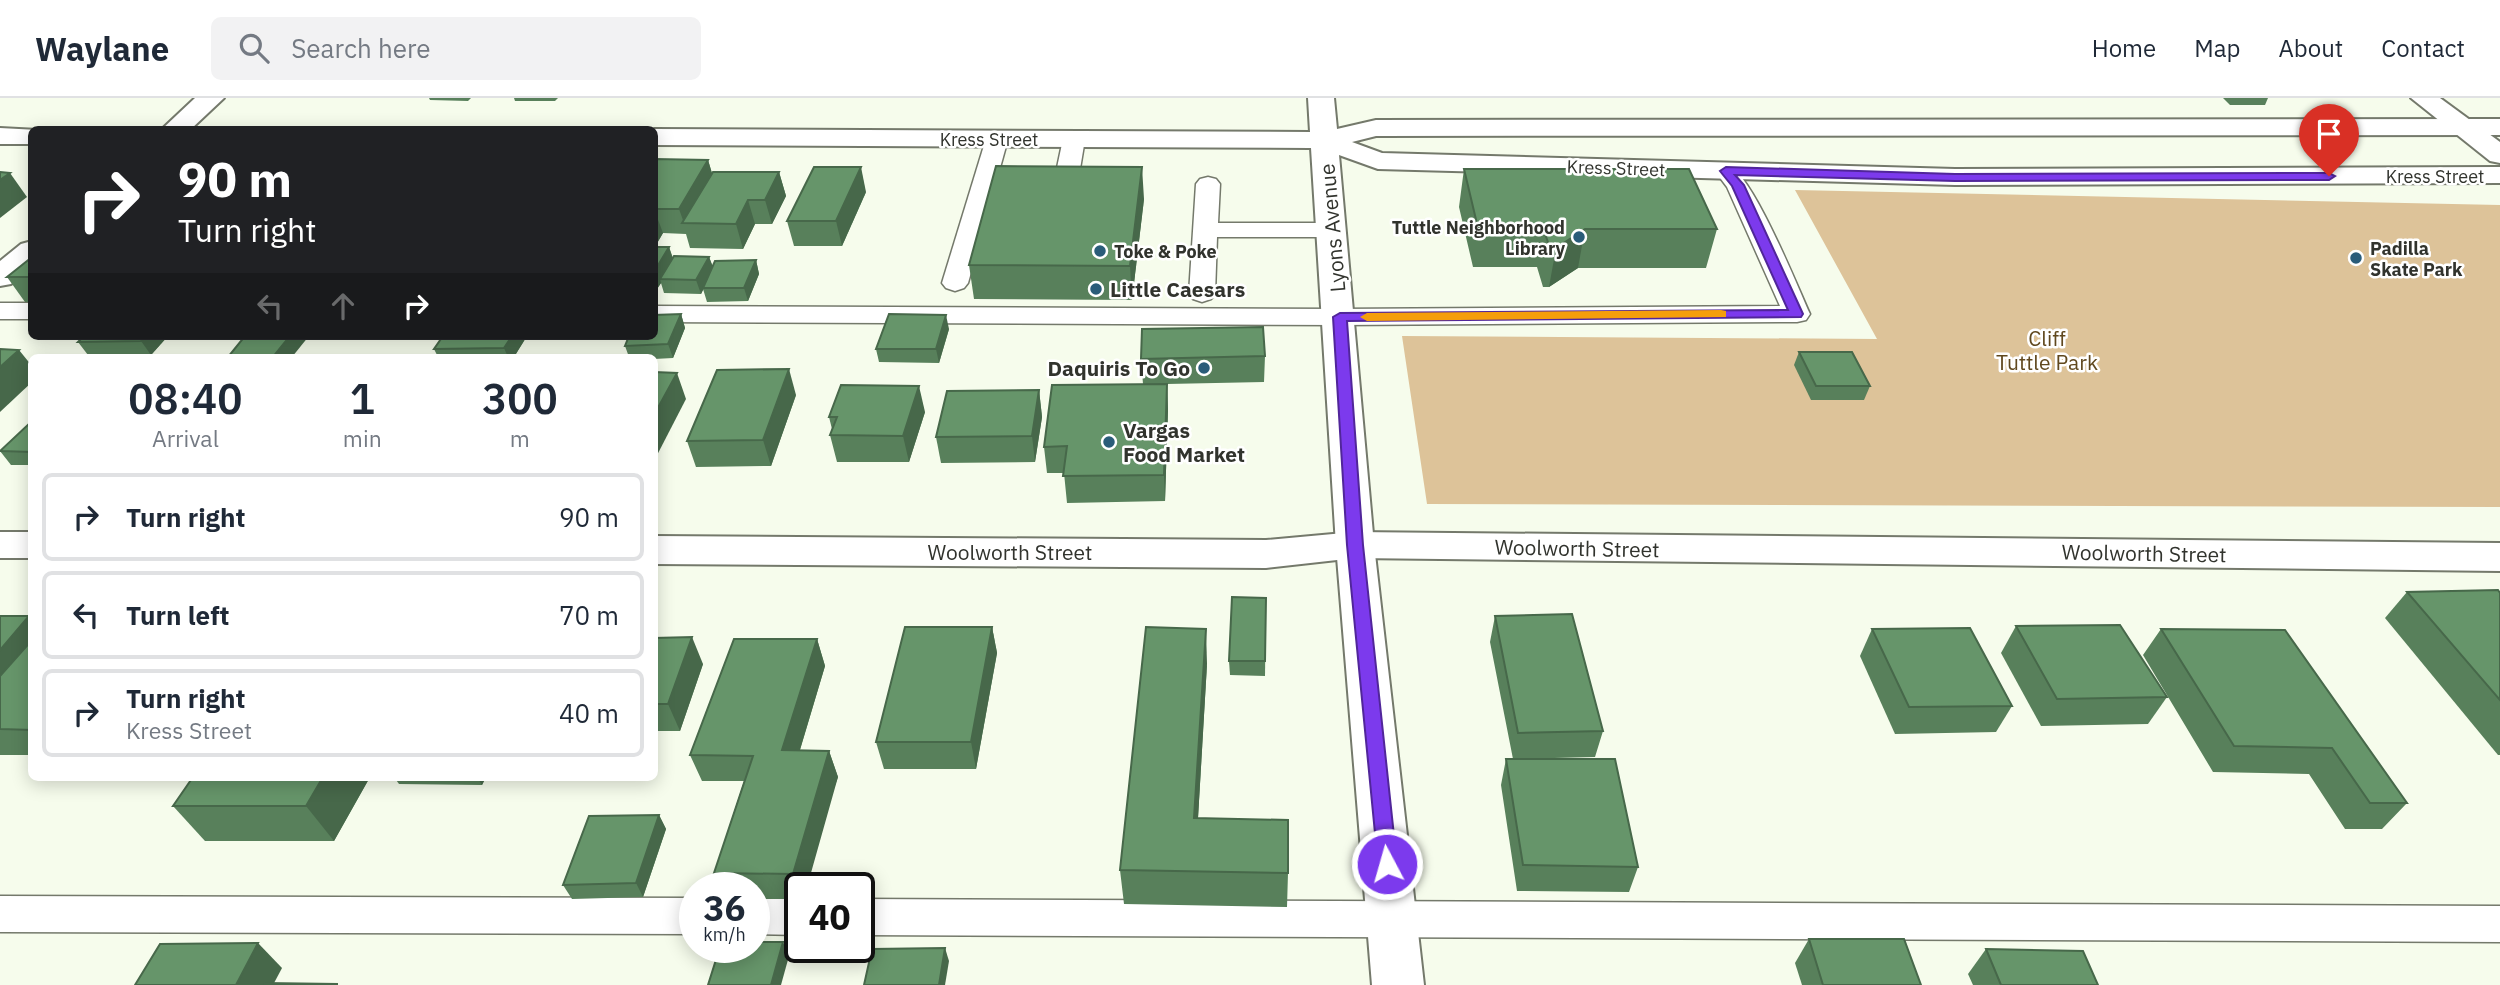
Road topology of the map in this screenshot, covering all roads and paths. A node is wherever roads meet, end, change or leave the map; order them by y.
1 (211, 98) edge
2 (1321, 98) edge
3 (2424, 98) edge
4 (179, 126) edge
5 (2459, 127) junction
6 (2500, 127) edge
7 (1925, 129) junction
8 (0, 136) edge
9 (28, 136) edge
10 (658, 137) edge
11 (997, 139) junction
12 (1074, 139) junction
13 (1324, 140) junction
14 (2500, 155) edge
15 (1726, 171) junction
16 (2500, 176) edge
17 (1955, 177) junction
18 (1113, 182) edge
19 (1208, 184) dead end
20 (1206, 230) junction
21 (1332, 230) junction
22 (28, 253) edge
23 (0, 276) edge
24 (955, 283) dead end
25 (1202, 293) dead end
26 (0, 311) edge
27 (28, 311) edge
28 (658, 314) edge
29 (1340, 317) junction
30 (0, 545) edge
31 (28, 545) edge
32 (1355, 545) junction
33 (658, 550) edge
34 (2500, 557) edge
35 (0, 914) edge
36 (679, 916) edge
37 (875, 917) edge
38 (1393, 918) junction
39 (2500, 924) edge
40 (1398, 985) edge

1 - 4 street
2 - 13 street, Lyons Avenue
3 - 5 street
5 - 6 street, Kress Street
5 - 7 street, Kress Street
5 - 14 street
7 - 13 street, Kress Street
7 - 17 street
8 - 9 street
10 - 11 street, Kress Street
11 - 12 street, Kress Street
11 - 24 lane
12 - 13 street, Kress Street
12 - 18 lane
13 - 15 street, Kress Street
13 - 21 street, Lyons Avenue
15 - 17 street, Kress Street
15 - 29 lane
16 - 17 street, Kress Street
19 - 20 lane
20 - 21 lane
20 - 25 lane
21 - 29 street, Lyons Avenue
22 - 23 street
26 - 27 lane
28 - 29 lane
29 - 32 street, Lyons Avenue
30 - 31 street
32 - 33 street, Woolworth Street
32 - 34 street, Woolworth Street
32 - 38 street, Lyons Avenue
35 - 36 lane
37 - 38 lane
38 - 39 lane
38 - 40 street, Lyons Avenue

